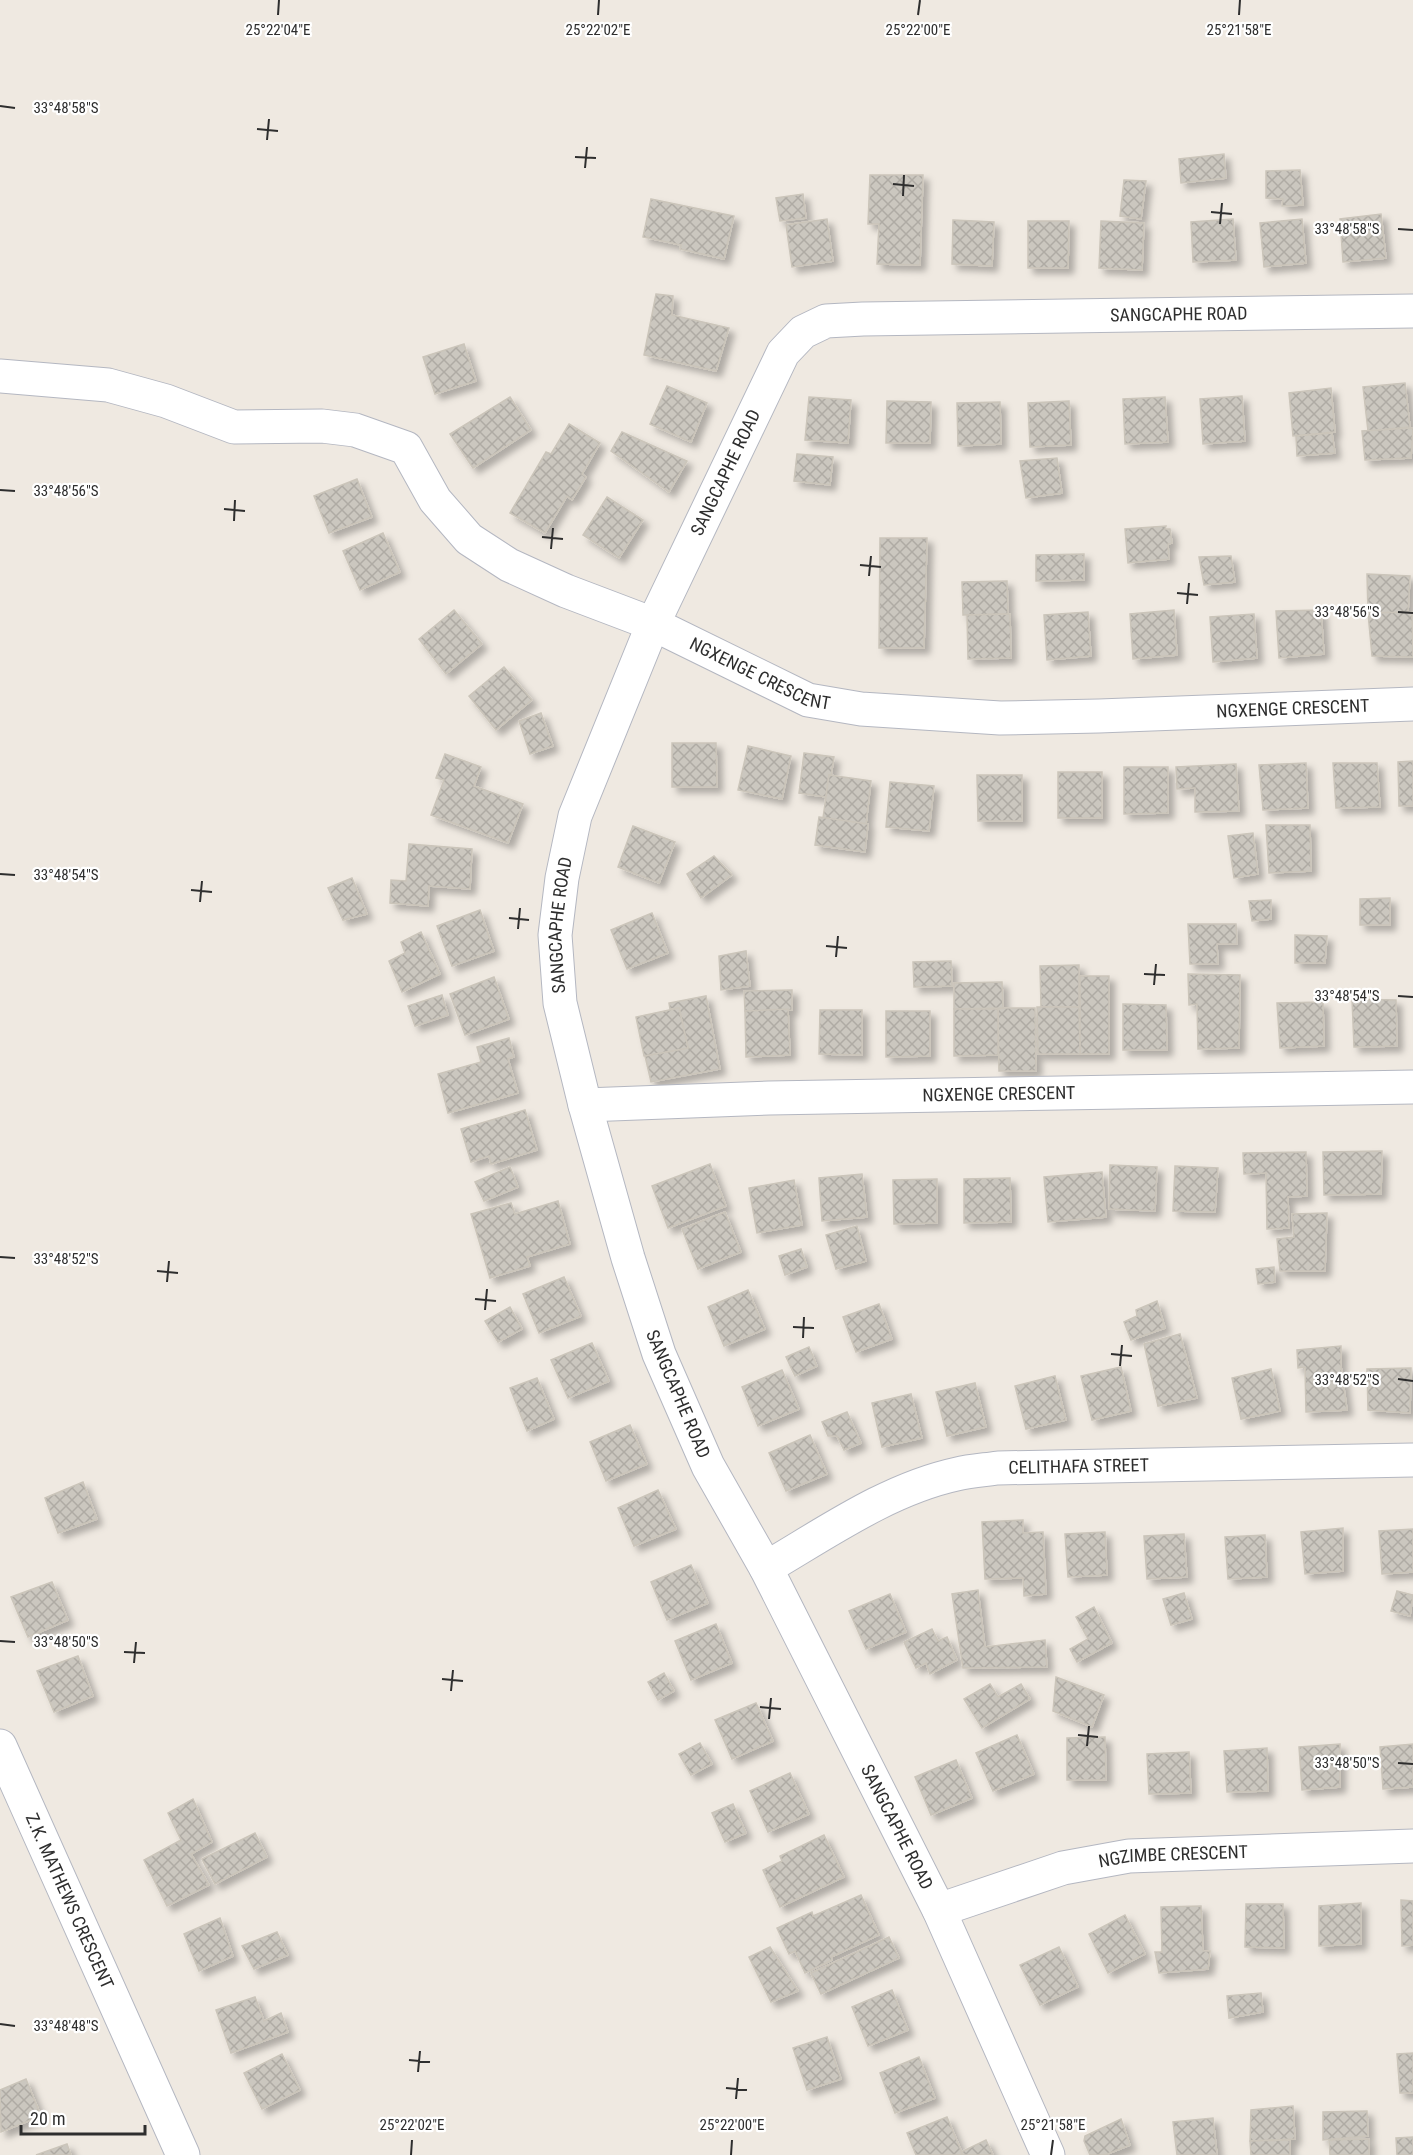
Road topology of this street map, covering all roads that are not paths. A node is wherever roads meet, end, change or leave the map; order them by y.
1 (1413, 311) edge
2 (0, 376) edge
3 (653, 624) junction
4 (1413, 704) edge
5 (1413, 1087) edge
6 (585, 1105) junction
7 (1413, 1460) edge
8 (766, 1568) junction
9 (0, 1746) edge
10 (1413, 1846) edge
11 (939, 1910) junction
12 (183, 2155) edge
13 (1048, 2155) edge

1 - 3 street, SANGCAPHE ROAD
2 - 3 street, NGXENGE CRESCENT
3 - 4 street, NGXENGE CRESCENT
3 - 6 street, SANGCAPHE ROAD
5 - 6 street, NGXENGE CRESCENT
6 - 8 street, SANGCAPHE ROAD
7 - 8 street, CELITHAFA STREET
8 - 11 street, SANGCAPHE ROAD
9 - 12 street, Z.K. MATHEWS CRESCENT
10 - 11 street, NGZIMBE CRESCENT
11 - 13 street, SANGCAPHE ROAD

